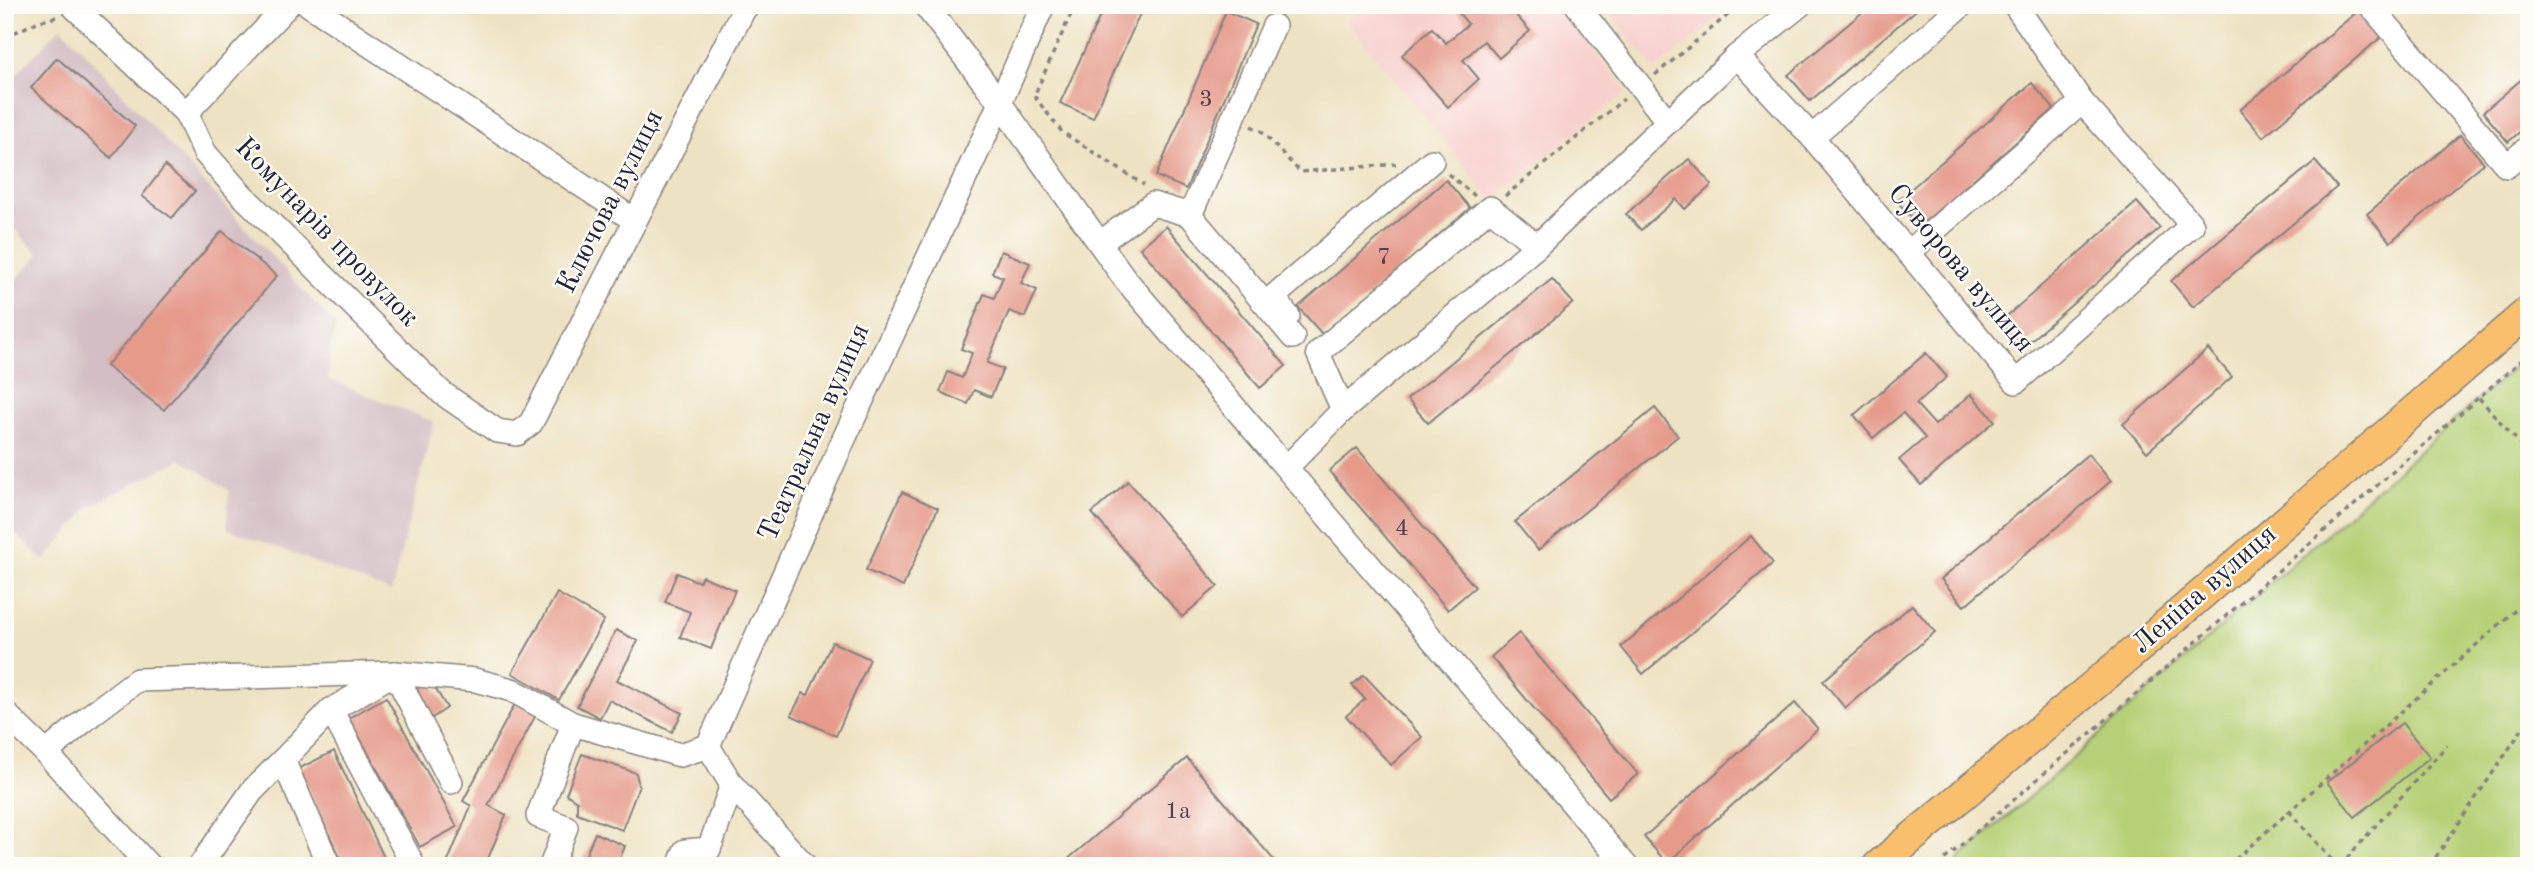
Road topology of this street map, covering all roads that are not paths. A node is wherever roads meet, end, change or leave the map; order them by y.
1 (288, 5) edge
2 (309, 5) edge
3 (925, 5) edge
4 (1043, 5) edge
5 (1577, 5) edge
6 (1800, 5) edge
7 (1962, 5) edge
8 (2015, 5) edge
9 (2370, 5) edge
10 (743, 7) edge
11 (75, 8) edge
12 (1274, 26) dead end
13 (1737, 56) junction
14 (2082, 102) junction
15 (1000, 103) junction
16 (186, 113) junction
17 (1668, 122) junction
18 (1812, 136) junction
19 (2529, 147) edge
20 (1432, 161) road end
21 (1190, 215) junction
22 (634, 220) junction
23 (1100, 243) junction
24 (1536, 246) junction
25 (1908, 253) junction
26 (2529, 311) edge
27 (1293, 337) dead end
28 (1318, 354) junction
29 (1343, 410) junction
30 (531, 423) joint
31 (1287, 467) junction
32 (395, 673) junction
33 (331, 710) junction
34 (5, 713) edge
35 (573, 724) junction
36 (708, 746) junction
37 (46, 753) junction
38 (283, 760) junction
39 (451, 782) dead end
40 (732, 785) junction
41 (412, 863) dead end
42 (149, 866) edge
43 (200, 866) edge
44 (329, 866) edge
45 (551, 866) edge
46 (679, 866) edge
47 (805, 866) edge
48 (1626, 866) edge
49 (1878, 866) edge

1 - 16 street
2 - 22 street
3 - 15 street
4 - 15 street, Театральна вулиця
5 - 17 street
6 - 13 street
7 - 18 street
8 - 14 street, Суворова вулиця
9 - 19 street
10 - 22 street, Ключова вулиця
11 - 16 street, Комунарів провулок
12 - 21 street
13 - 17 street
13 - 18 street, Суворова вулиця
14 - 25 street
14 - 25 street, Суворова вулиця
15 - 23 street
15 - 36 street, Театральна вулиця
16 - 30 street, Комунарів провулок
17 - 24 street
18 - 25 street, Суворова вулиця
20 - 28 street
21 - 23 street
21 - 27 street
22 - 30 street, Ключова вулиця
23 - 31 street
24 - 28 street
24 - 29 street
26 - 49 main road, Леніна вулиця
28 - 29 street
29 - 31 street
31 - 48 street
32 - 33 street
32 - 35 street
32 - 37 street
32 - 39 street
33 - 38 street
33 - 41 street
34 - 37 street
35 - 36 street
35 - 45 street
36 - 40 street
37 - 42 street
38 - 43 street
38 - 44 street
40 - 46 street
40 - 47 street

